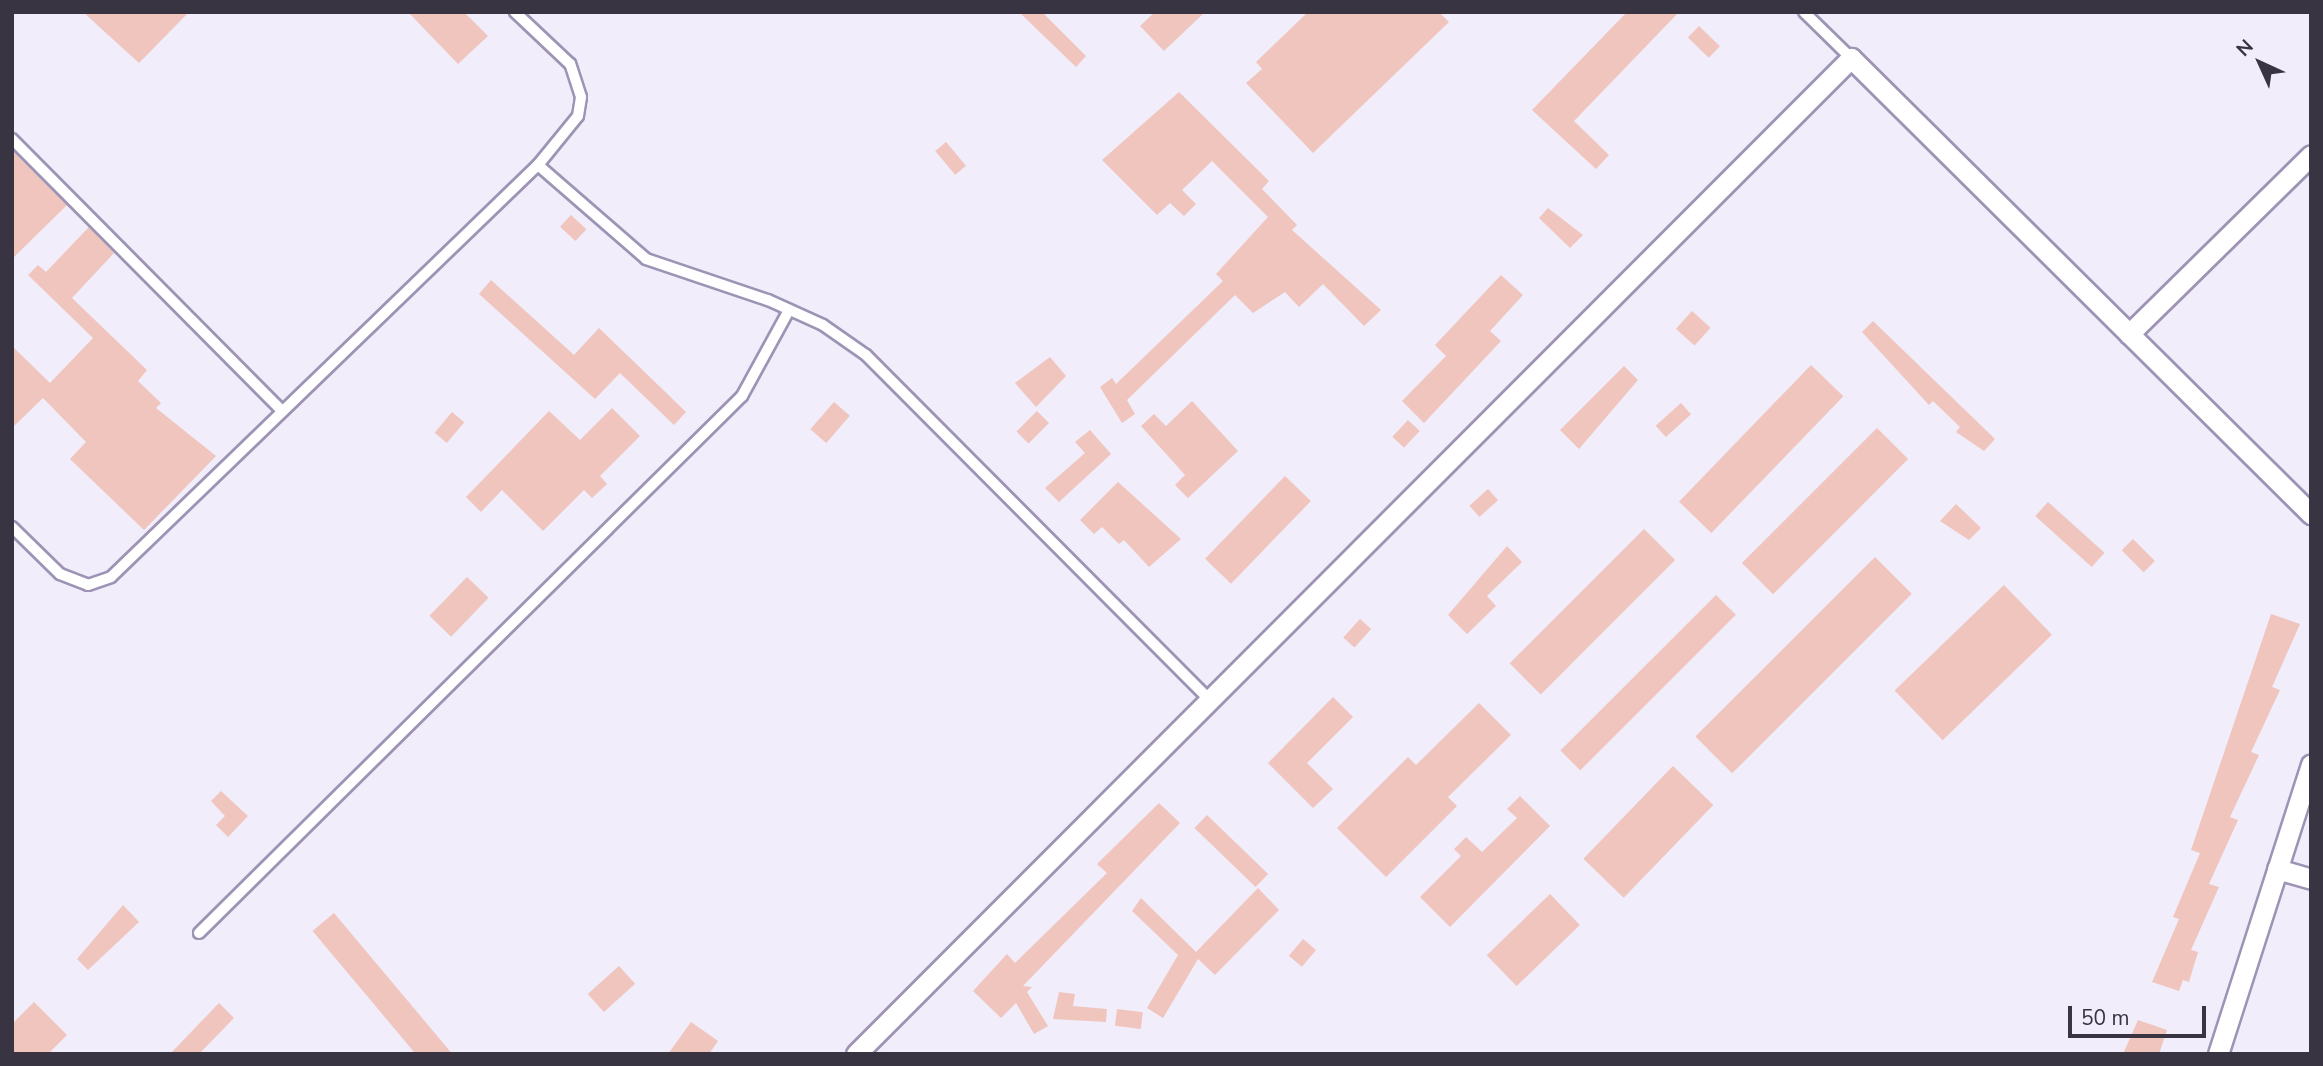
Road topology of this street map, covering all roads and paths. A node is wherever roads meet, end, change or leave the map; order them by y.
1 (515, 12) edge
2 (1804, 12) edge
3 (1851, 58) junction
4 (12, 139) edge
5 (2311, 155) edge
6 (538, 165) junction
7 (789, 310) junction
8 (2129, 334) junction
9 (282, 411) junction
10 (2311, 514) edge
11 (12, 527) edge
12 (1212, 701) junction
13 (2311, 765) edge
14 (2277, 869) junction
15 (2311, 879) edge
16 (199, 933) dead end
17 (856, 1054) edge
18 (2218, 1054) edge

1 - 6 lane
2 - 3 lane
3 - 8 street
3 - 12 street
4 - 9 lane
5 - 8 street
6 - 7 lane
6 - 9 lane
7 - 12 lane
7 - 16 lane
8 - 10 street
9 - 11 lane
12 - 17 street
13 - 14 street
14 - 15 street
14 - 18 street

